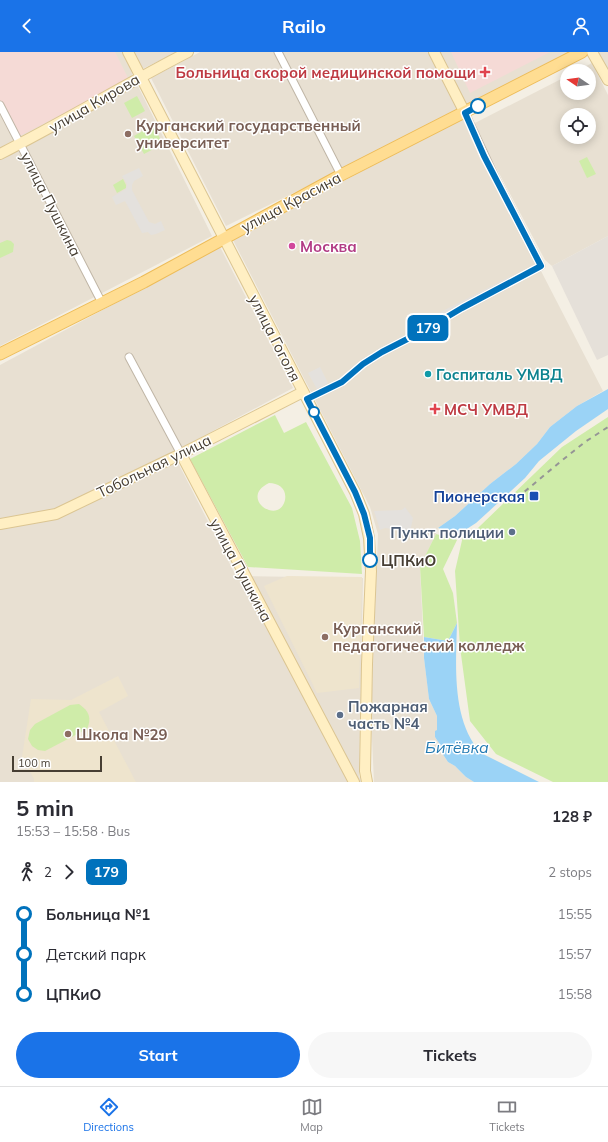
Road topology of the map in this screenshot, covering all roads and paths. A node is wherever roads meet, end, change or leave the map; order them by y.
1 (128, 52) edge
2 (188, 52) edge
3 (278, 52) edge
4 (434, 52) edge
5 (582, 52) edge
6 (592, 52) edge
7 (140, 77) junction
8 (608, 80) edge
9 (0, 105) edge
10 (465, 113) junction
11 (20, 144) junction
12 (0, 154) edge
13 (342, 175) junction
14 (224, 238) junction
15 (102, 303) junction
16 (0, 354) edge
17 (129, 357) dead end
18 (305, 395) junction
19 (180, 454) junction
20 (0, 524) edge
21 (354, 782) edge
22 (367, 782) edge

1 - 7 street, улица Гоголя
2 - 7 street, улица Кирова
3 - 13 street
4 - 10 street
5 - 10 main road, улица Красина
6 - 8 street
7 - 11 street, улица Кирова
7 - 14 street, улица Гоголя
9 - 11 street, улица Пушкина
10 - 13 main road, улица Красина
10 - 18 street, Тобольная улица
11 - 12 street, улица Кирова
11 - 15 street, улица Пушкина
13 - 14 main road, улица Красина
14 - 15 main road, улица Красина
14 - 18 street, улица Гоголя
15 - 16 main road, улица Красина
17 - 19 street, улица Пушкина
18 - 19 street, Тобольная улица
18 - 22 street, улица Гоголя
19 - 20 street, Тобольная улица
19 - 21 street, улица Пушкина

